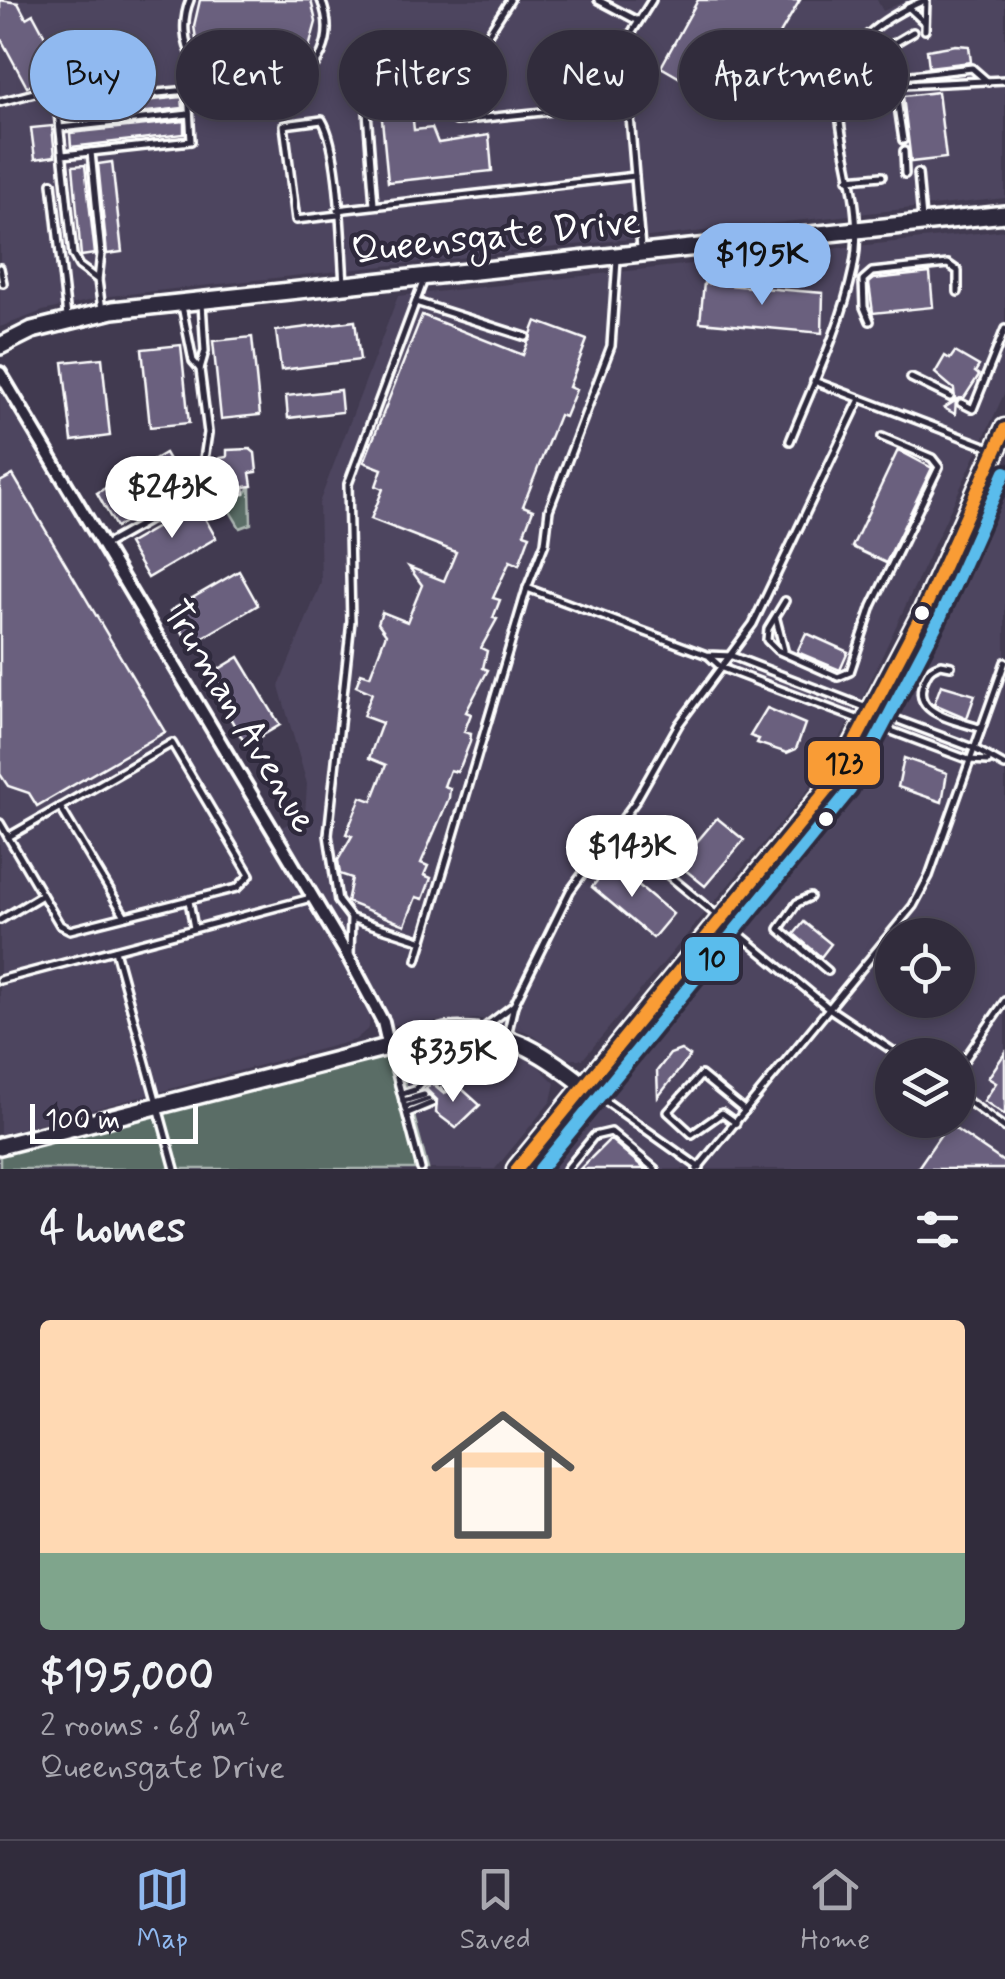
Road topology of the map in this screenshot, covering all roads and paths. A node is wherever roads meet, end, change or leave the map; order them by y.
1 (190, 0) edge
2 (321, 0) edge
3 (510, 0) edge
4 (598, 0) edge
5 (652, 0) edge
6 (925, 0) edge
7 (908, 7) junction
8 (638, 21) junction
9 (922, 21) junction
10 (491, 30) edge
11 (633, 30) edge
12 (870, 30) edge
13 (925, 30) dead end
14 (913, 32) dead end
15 (908, 35) edge
16 (908, 75) edge
17 (1005, 80) edge
18 (988, 82) junction
19 (908, 85) edge
20 (176, 91) edge
21 (30, 95) edge
22 (0, 102) edge
23 (176, 115) edge
24 (190, 120) edge
25 (368, 120) edge
26 (630, 120) edge
27 (843, 120) edge
28 (900, 120) edge
29 (60, 128) junction
30 (903, 140) dead end
31 (904, 151) dead end
32 (90, 152) junction
33 (63, 154) junction
34 (918, 173) dead end
35 (905, 174) dead end
36 (634, 176) junction
37 (882, 176) dead end
38 (848, 179) junction
39 (52, 183) dead end
40 (374, 206) junction
41 (338, 212) junction
42 (1005, 214) edge
43 (922, 222) junction
44 (855, 229) junction
45 (641, 254) junction
46 (617, 256) junction
47 (0, 268) edge
48 (425, 278) junction
49 (98, 280) junction
50 (3, 283) dead end
51 (344, 286) junction
52 (958, 292) dead end
53 (202, 301) junction
54 (416, 302) junction
55 (182, 303) junction
56 (102, 313) junction
57 (67, 320) junction
58 (870, 320) dead end
59 (1005, 329) edge
60 (526, 337) dead end
61 (0, 346) edge
62 (200, 370) junction
63 (0, 373) edge
64 (910, 378) dead end
65 (814, 381) junction
66 (950, 397) dead end
67 (860, 399) junction
68 (961, 403) dead end
69 (1005, 430) edge
70 (882, 437) dead end
71 (790, 441) dead end
72 (996, 450) junction
73 (1005, 469) edge
74 (982, 480) junction
75 (103, 547) junction
76 (526, 588) junction
77 (785, 601) dead end
78 (776, 620) junction
79 (784, 652) junction
80 (707, 655) junction
81 (732, 656) junction
82 (1005, 662) edge
83 (951, 666) dead end
84 (722, 668) junction
85 (871, 716) junction
86 (980, 729) junction
87 (972, 748) junction
88 (968, 760) junction
89 (991, 761) junction
90 (1005, 766) edge
91 (60, 807) junction
92 (0, 823) edge
93 (614, 831) junction
94 (8, 837) junction
95 (42, 895) junction
96 (312, 898) junction
97 (810, 898) dead end
98 (189, 901) junction
99 (126, 918) junction
100 (351, 918) junction
101 (0, 920) edge
102 (723, 921) junction
103 (194, 928) junction
104 (423, 941) junction
105 (115, 949) junction
106 (349, 958) junction
107 (417, 960) dead end
108 (828, 971) dead end
109 (0, 980) edge
110 (1005, 1001) edge
111 (514, 1005) junction
112 (830, 1009) junction
113 (474, 1030) junction
114 (507, 1036) junction
115 (875, 1039) edge
116 (388, 1044) junction
117 (975, 1044) edge
118 (470, 1067) dead end
119 (459, 1068) junction
120 (444, 1070) junction
121 (584, 1086) junction
122 (404, 1104) junction
123 (158, 1105) junction
124 (975, 1106) edge
125 (745, 1111) junction
126 (736, 1122) junction
127 (1005, 1128) edge
128 (0, 1146) edge
129 (699, 1168) edge
130 (175, 1169) edge
131 (421, 1169) edge
132 (517, 1169) edge
133 (566, 1169) edge
134 (655, 1169) edge

1 - 2 lane
3 - 10 lane
4 - 8 lane
5 - 8 lane
6 - 7 lane
6 - 9 lane
7 - 9 lane
7 - 12 lane
8 - 11 lane
9 - 13 lane
14 - 15 lane
16 - 18 lane
17 - 18 lane
18 - 19 lane
20 - 29 lane
21 - 22 lane
23 - 29 lane
24 - 32 lane
25 - 40 lane
26 - 36 lane
27 - 38 lane
28 - 30 lane
29 - 33 lane
31 - 35 lane
32 - 33 lane
32 - 49 lane
33 - 49 lane
34 - 43 lane
36 - 40 lane
36 - 45 lane
37 - 38 lane
38 - 44 lane
39 - 57 lane
40 - 41 lane
41 - 41 lane
41 - 51 lane
42 - 43 street, Queensgate Drive
43 - 44 street, Queensgate Drive
44 - 45 street, Queensgate Drive
44 - 65 lane
45 - 46 street, Queensgate Drive
46 - 48 street, Queensgate Drive
46 - 76 lane
47 - 50 lane
48 - 51 street, Queensgate Drive
48 - 54 lane
49 - 56 lane
51 - 53 street, Queensgate Drive
52 - 58 lane
53 - 55 street, Queensgate Drive
53 - 62 lane
54 - 60 lane
54 - 100 lane
55 - 56 street, Queensgate Drive
55 - 62 lane
56 - 57 street, Queensgate Drive
57 - 61 street, Queensgate Drive
59 - 68 lane
62 - 75 lane
63 - 75 street, Truman Avenue
64 - 66 lane
65 - 67 lane
65 - 71 lane
67 - 72 lane
67 - 81 lane
69 - 72 main road
70 - 79 lane
72 - 74 main road
73 - 74 lane
74 - 85 main road
75 - 96 street, Truman Avenue
76 - 80 lane
76 - 104 lane
77 - 78 lane
78 - 79 lane
78 - 79 lane
80 - 81 lane
80 - 84 lane
81 - 84 lane
81 - 85 lane
82 - 86 lane
83 - 86 lane
84 - 85 lane
84 - 93 lane
85 - 87 lane
85 - 88 lane
85 - 102 main road
86 - 87 lane
87 - 88 lane
87 - 89 lane
88 - 89 lane
88 - 112 lane
89 - 90 lane
91 - 94 lane
91 - 98 lane
91 - 99 lane
92 - 94 lane
93 - 102 lane
93 - 111 lane
94 - 95 lane
95 - 99 lane
95 - 101 lane
96 - 103 lane
96 - 106 street, Truman Avenue
97 - 108 lane
98 - 99 lane
98 - 103 lane
100 - 104 lane
100 - 106 lane
102 - 112 lane
102 - 121 main road
103 - 105 lane
104 - 107 lane
105 - 109 lane
105 - 123 lane
106 - 116 street, Truman Avenue
110 - 117 lane
111 - 113 lane
111 - 114 lane
112 - 115 lane
112 - 125 lane
113 - 114 street
113 - 116 street
114 - 121 street
116 - 122 lane
116 - 123 street
118 - 119 lane
119 - 120 lane
119 - 120 lane
120 - 122 lane
121 - 129 lane
121 - 132 main road
122 - 122 lane
122 - 131 lane
123 - 128 street
123 - 130 lane
124 - 127 lane
125 - 126 lane
125 - 126 lane
126 - 129 lane
133 - 134 lane

